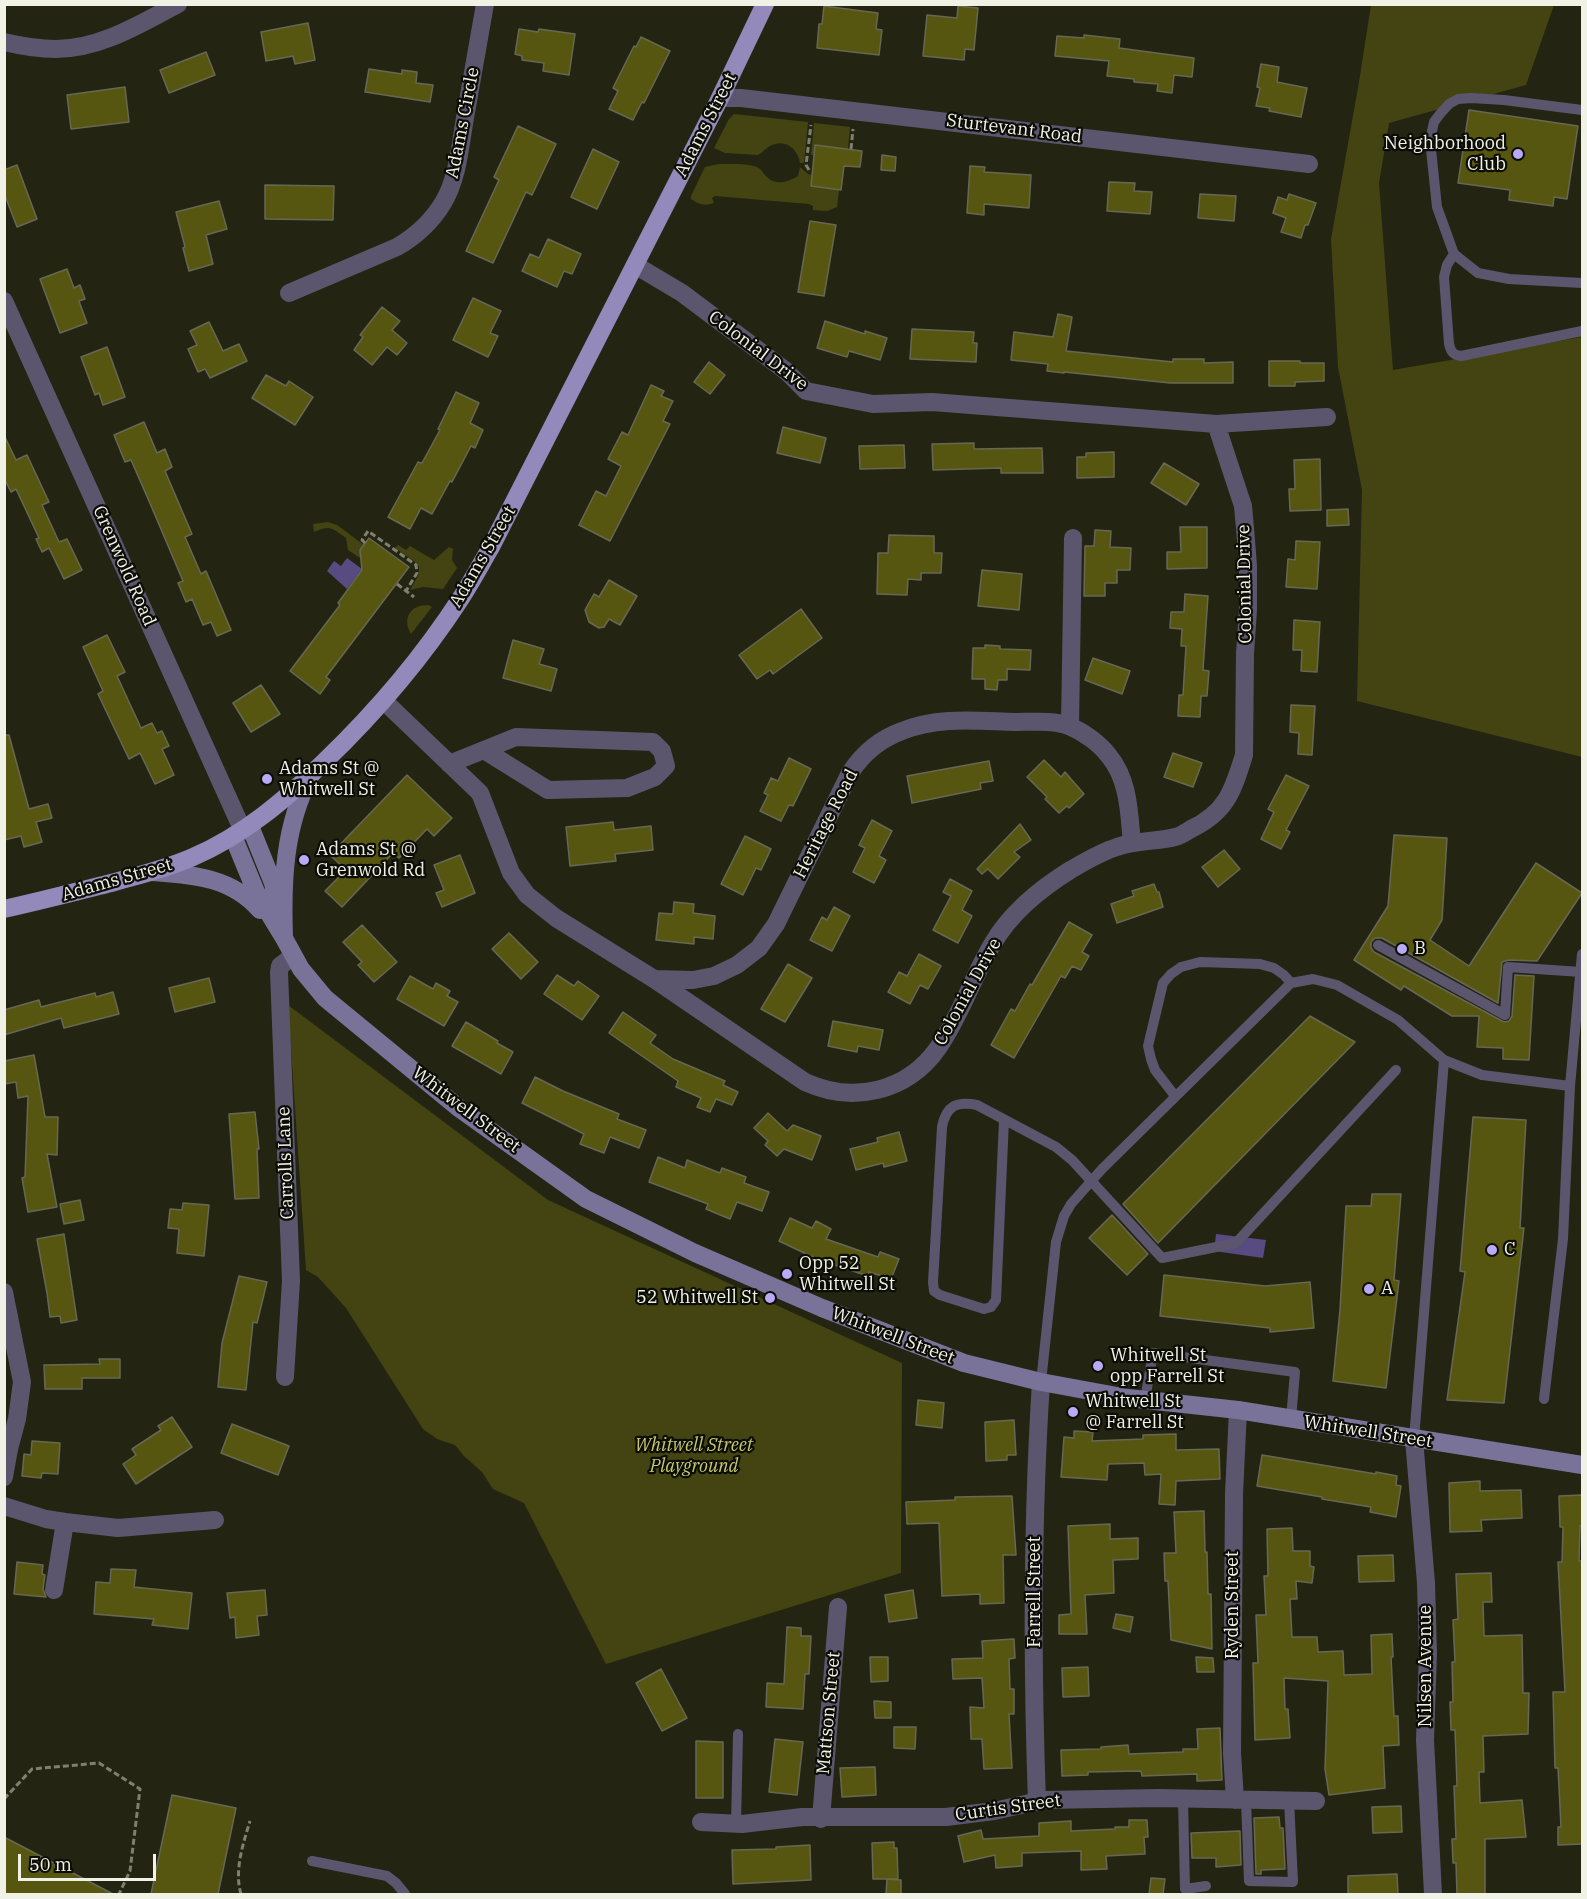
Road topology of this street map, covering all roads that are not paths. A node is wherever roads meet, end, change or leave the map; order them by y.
1 (178, 4) edge
2 (485, 4) edge
3 (765, 4) edge
4 (4, 42) edge
5 (720, 98) junction
6 (1582, 110) edge
7 (1309, 164) dead end
8 (1454, 254) junction
9 (636, 265) junction
10 (1582, 283) edge
11 (289, 293) dead end
12 (4, 301) edge
13 (1582, 331) edge
14 (1327, 417) dead end
15 (1216, 424) junction
16 (1073, 538) dead end
17 (384, 701) junction
18 (1070, 726) junction
19 (484, 750) junction
20 (449, 764) junction
21 (310, 775) junction
22 (242, 831) junction
23 (1132, 843) junction
24 (153, 872) junction
25 (4, 909) edge
26 (284, 938) junction
27 (1378, 945) dead end
28 (1582, 954) edge
29 (293, 957) junction
30 (1581, 972) junction
31 (654, 979) junction
32 (1291, 983) junction
33 (1444, 1060) junction
34 (1396, 1070) dead end
35 (1570, 1086) junction
36 (1175, 1096) junction
37 (1004, 1120) junction
38 (1091, 1181) junction
39 (4, 1292) edge
40 (285, 1377) dead end
41 (1041, 1383) junction
42 (1544, 1399) dead end
43 (1145, 1400) junction
44 (1238, 1410) junction
45 (1291, 1419) junction
46 (1414, 1439) junction
47 (1582, 1465) edge
48 (4, 1477) edge
49 (4, 1506) edge
50 (215, 1520) dead end
51 (65, 1522) junction
52 (54, 1590) dead end
53 (838, 1607) dead end
54 (738, 1734) dead end
55 (1184, 1799) junction
56 (1241, 1800) junction
57 (1289, 1800) junction
58 (1316, 1801) dead end
59 (1037, 1802) junction
60 (821, 1819) junction
61 (701, 1822) dead end
62 (736, 1824) junction
63 (312, 1861) dead end
64 (1206, 1886) dead end
65 (405, 1894) edge
66 (1433, 1894) edge

1 - 4 street
2 - 11 street, Adams Circle
3 - 5 main road, Adams Street
5 - 7 street, Sturtevant Road
5 - 9 main road, Adams Street
6 - 8 lane
8 - 10 lane
8 - 13 lane
9 - 15 street, Colonial Drive
9 - 17 main road, Adams Street
12 - 22 street, Grenwold Road
14 - 15 street, Colonial Drive
15 - 23 street, Colonial Drive
16 - 18 street
17 - 20 street, Colonial Drive
17 - 21 main road, Adams Street
18 - 23 street, Heritage Road
18 - 31 street, Heritage Road
19 - 19 street
19 - 20 street
20 - 31 street, Colonial Drive
21 - 22 main road, Adams Street
21 - 26 street
22 - 24 main road, Adams Street
22 - 26 street, Whitwell Street
23 - 31 street, Colonial Drive
24 - 25 main road, Adams Street
24 - 26 street
26 - 29 street, Whitwell Street
27 - 30 lane
28 - 30 lane
29 - 40 street, Carrolls Lane
29 - 41 street, Whitwell Street
30 - 35 lane
32 - 33 lane
32 - 36 lane
32 - 36 lane
33 - 35 lane
33 - 46 lane
34 - 38 lane
35 - 42 lane
36 - 38 lane
37 - 37 lane
37 - 38 lane
38 - 41 lane
39 - 48 street
41 - 43 street, Whitwell Street
41 - 59 street, Farrell Street
43 - 44 street, Whitwell Street
43 - 45 lane
44 - 45 street, Whitwell Street
44 - 56 street, Ryden Street
45 - 46 street, Whitwell Street
46 - 47 street, Whitwell Street
46 - 66 street, Nilsen Avenue
49 - 51 street
50 - 51 street
51 - 52 street
53 - 60 street, Mattson Street
54 - 62 lane
55 - 56 street, Curtis Street
55 - 59 street, Curtis Street
55 - 64 lane
56 - 57 street, Curtis Street
56 - 57 lane
57 - 58 street, Curtis Street
59 - 60 street, Curtis Street
60 - 62 street, Curtis Street
61 - 62 street, Curtis Street
63 - 65 lane

